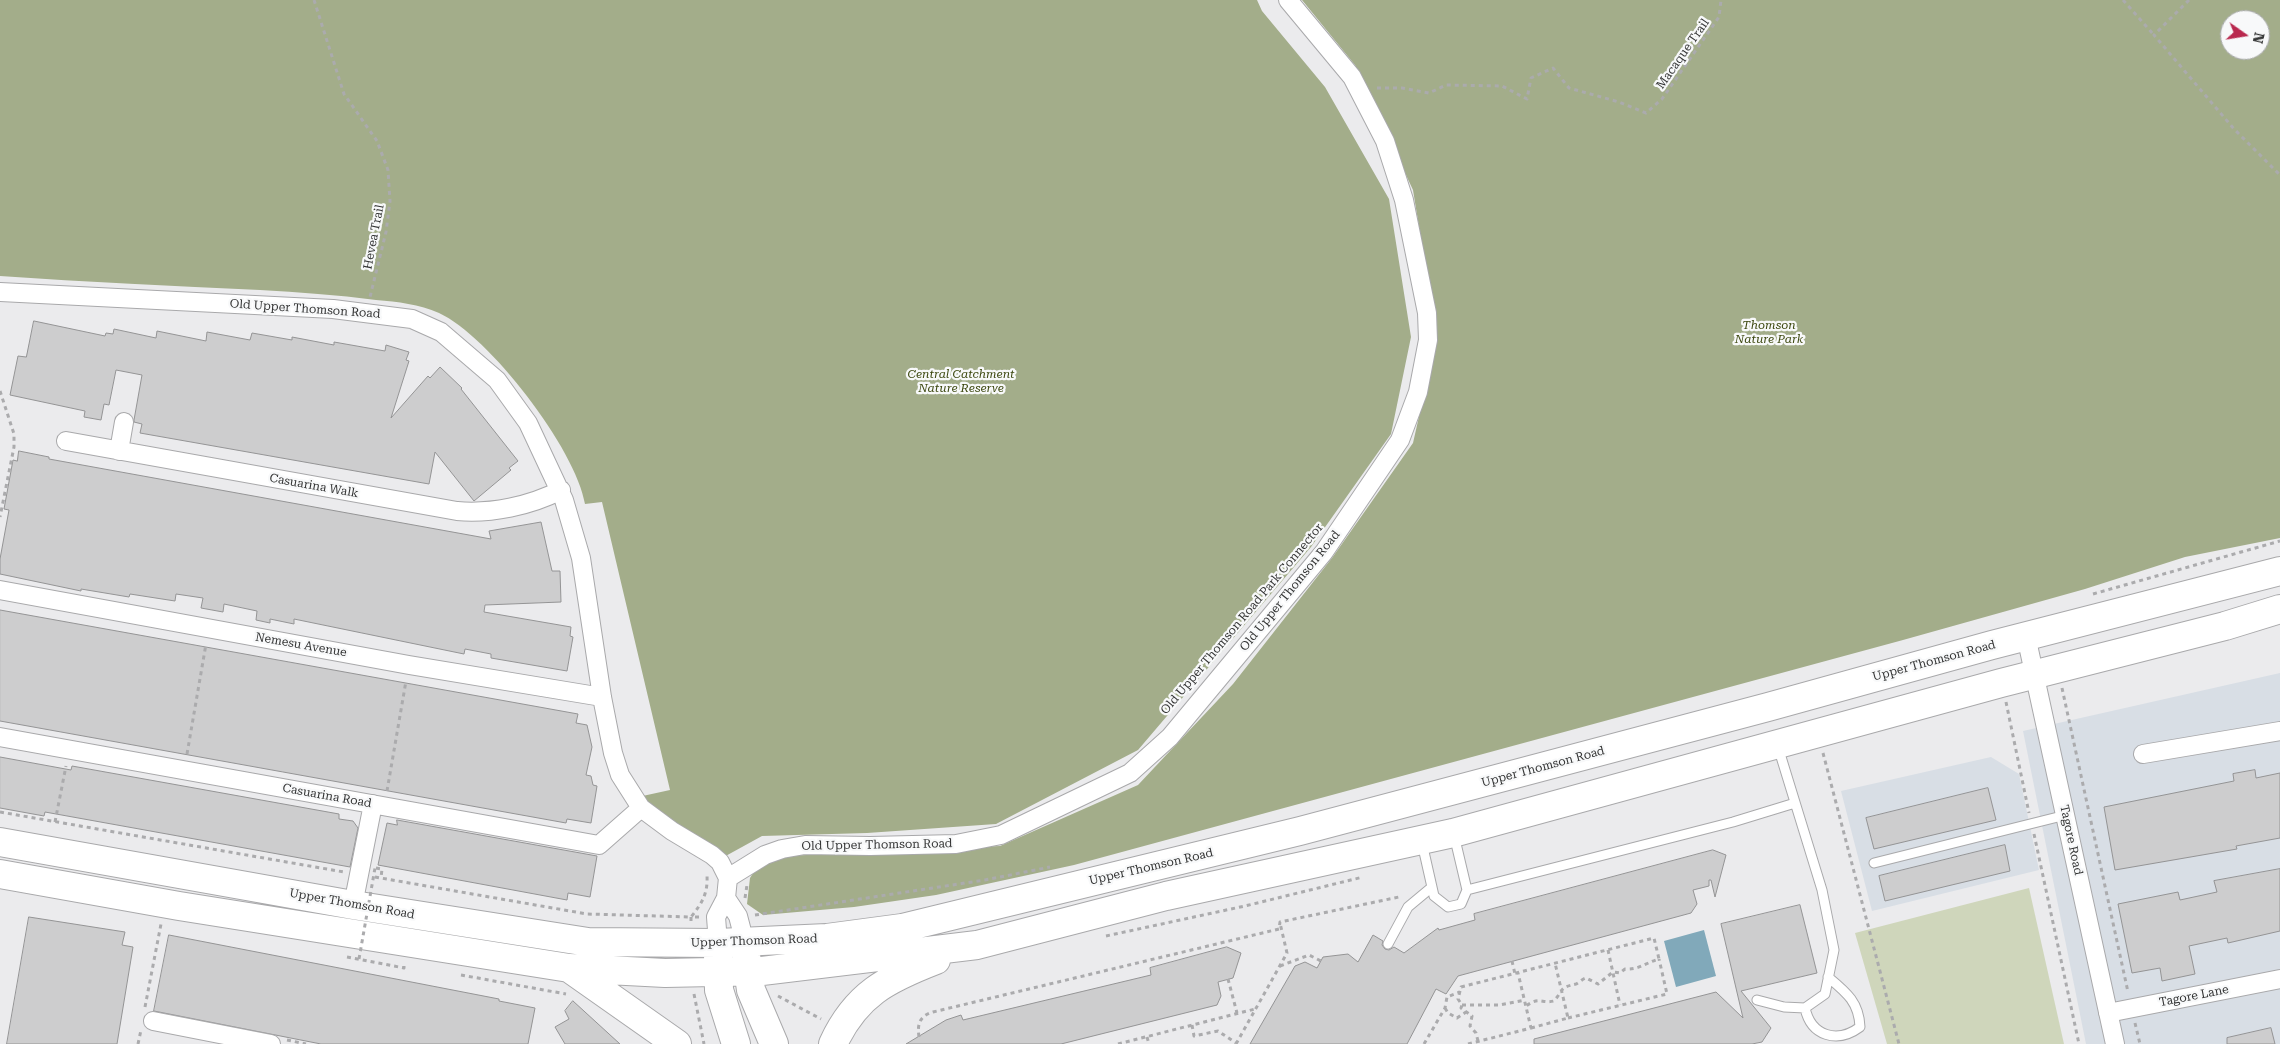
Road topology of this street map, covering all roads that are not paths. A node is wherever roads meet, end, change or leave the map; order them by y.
1 (1288, 0) edge
2 (0, 292) edge
3 (124, 422) dead end
4 (66, 441) dead end
5 (119, 451) junction
6 (561, 490) junction
7 (2280, 571) edge
8 (0, 590) edge
9 (2280, 609) edge
10 (2026, 636) junction
11 (2035, 674) junction
12 (602, 697) junction
13 (2280, 731) edge
14 (0, 737) edge
15 (1777, 744) junction
16 (2143, 754) dead end
17 (1795, 803) junction
18 (378, 805) junction
19 (641, 808) junction
20 (2066, 815) junction
21 (1453, 833) junction
22 (1422, 840) junction
23 (0, 842) edge
24 (1874, 863) dead end
25 (0, 874) edge
26 (184, 874) junction
27 (728, 878) junction
28 (1432, 887) junction
29 (1467, 890) junction
30 (726, 898) junction
31 (353, 904) junction
32 (170, 915) junction
33 (745, 942) junction
34 (718, 943) junction
35 (1388, 944) dead end
36 (977, 945) junction
37 (569, 968) junction
38 (717, 973) junction
39 (748, 973) junction
40 (1828, 977) junction
41 (2280, 979) edge
42 (1757, 1000) dead end
43 (1805, 1008) junction
44 (2108, 1013) junction
45 (146, 1021) road end
46 (830, 1033) edge
47 (669, 1042) edge
48 (271, 1044) edge
49 (736, 1044) edge
50 (774, 1044) edge
51 (2115, 1044) edge

1 - 27 street, Old Upper Thomson Road
2 - 6 street, Old Upper Thomson Road
3 - 5 street
4 - 5 street, Casuarina Walk
5 - 6 street, Casuarina Walk
6 - 12 street, Old Upper Thomson Road
7 - 10 main road, Upper Thomson Road
8 - 12 street, Nemesu Avenue
9 - 11 main road, Upper Thomson Road
10 - 11 street, Tagore Road
10 - 33 main road, Upper Thomson Road
11 - 15 main road, Upper Thomson Road
11 - 20 street, Tagore Road
12 - 19 street, Old Upper Thomson Road
13 - 16 street
14 - 18 street, Casuarina Road
15 - 17 lane
15 - 21 main road, Upper Thomson Road
17 - 29 lane
17 - 40 lane
18 - 19 street, Casuarina Road
18 - 31 street
19 - 27 street, Old Upper Thomson Road
20 - 24 lane
20 - 44 street, Tagore Road
21 - 22 main road, Upper Thomson Road
21 - 29 lane
22 - 28 lane
22 - 36 main road, Upper Thomson Road
23 - 26 main road, Upper Thomson Road
25 - 32 main road, Upper Thomson Road
26 - 31 main road, Upper Thomson Road
26 - 32 main road
27 - 30 street
28 - 29 lane
28 - 35 lane
30 - 33 street
30 - 34 street
31 - 34 main road, Upper Thomson Road
32 - 37 main road, Upper Thomson Road
33 - 34 main road, Upper Thomson Road
33 - 39 main road
34 - 38 main road
36 - 39 main road, Upper Thomson Road
36 - 46 main road
37 - 38 main road, Upper Thomson Road
37 - 47 main road
38 - 39 main road, Upper Thomson Road
38 - 49 main road
39 - 50 main road
40 - 43 lane
40 - 43 lane
41 - 44 street, Tagore Lane
42 - 43 lane
44 - 51 street, Tagore Road
45 - 48 street

